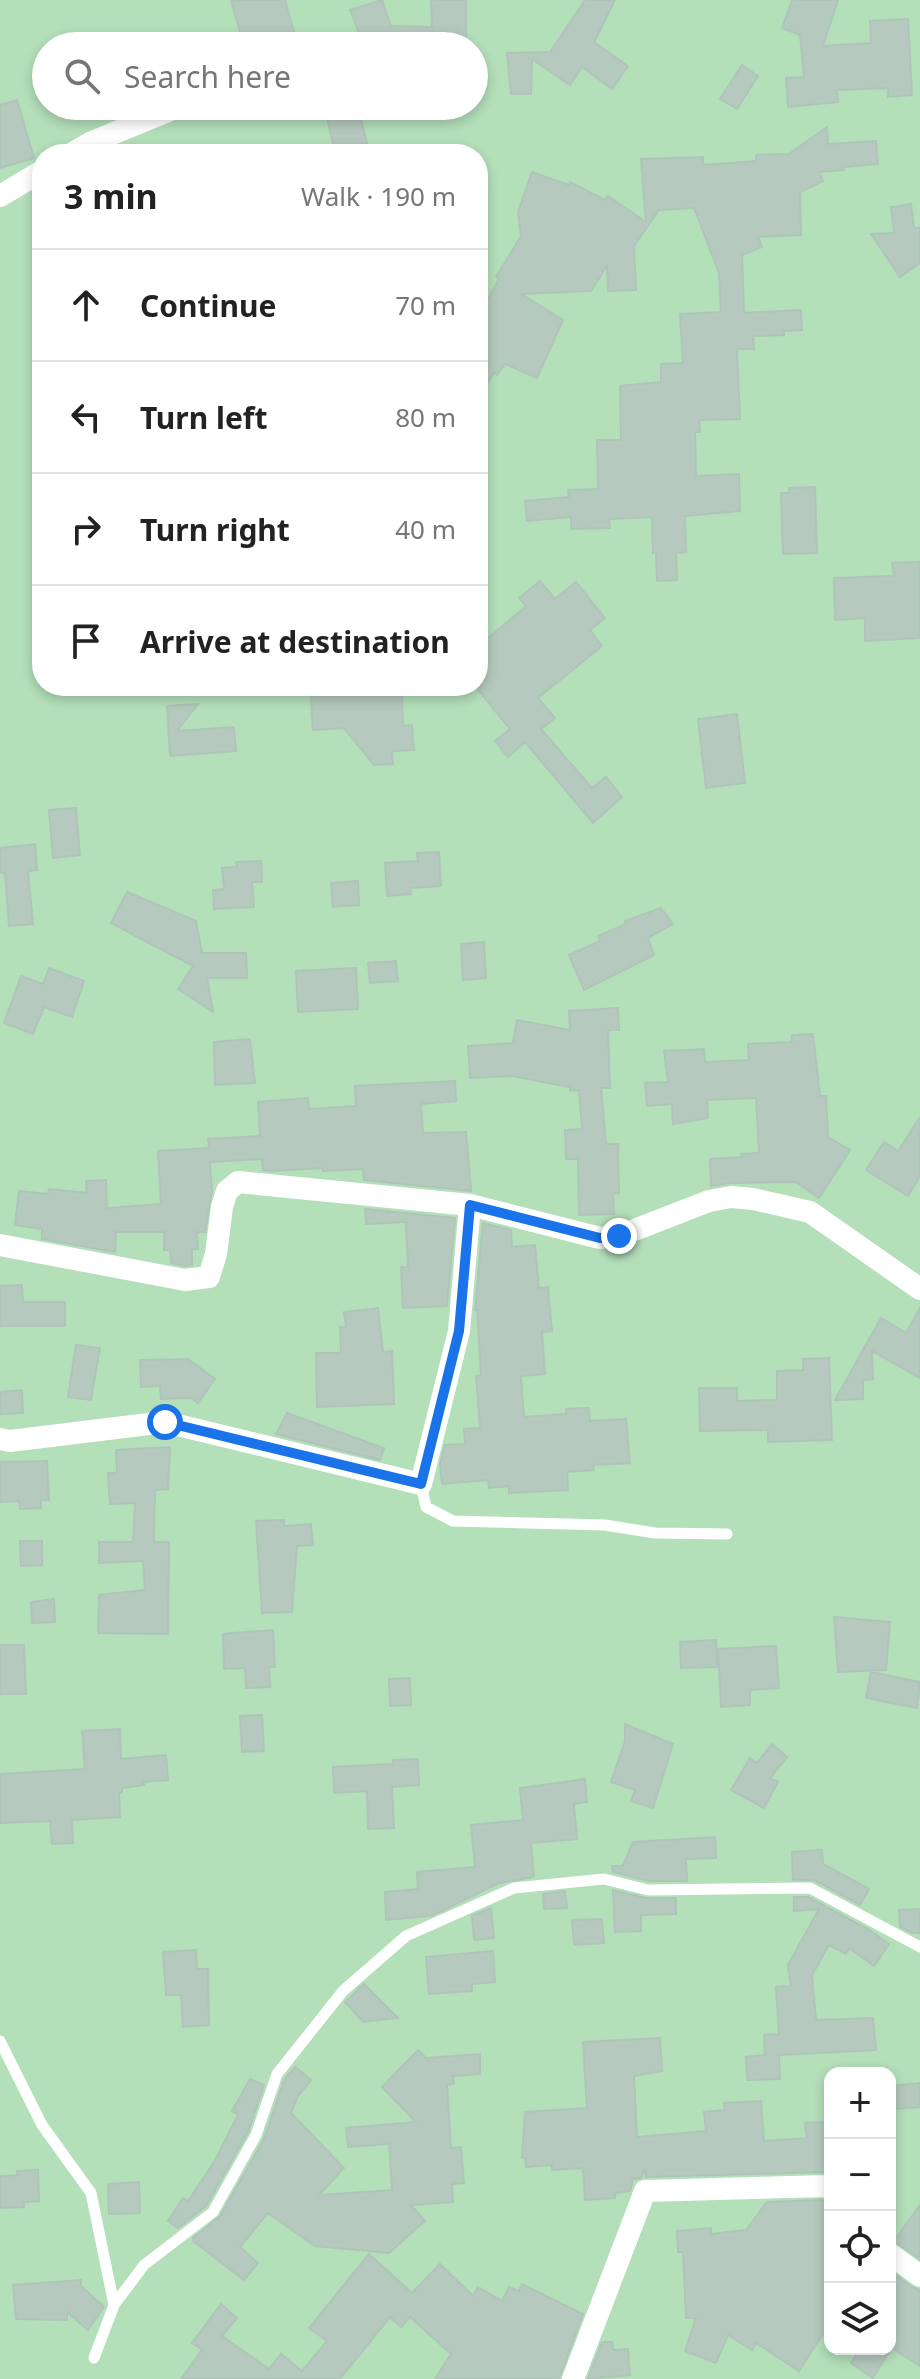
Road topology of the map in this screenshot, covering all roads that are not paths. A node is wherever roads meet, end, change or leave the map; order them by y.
1 (146, 120) edge
2 (88, 144) edge
3 (32, 177) edge
4 (0, 196) edge
5 (470, 1205) junction
6 (0, 1245) edge
7 (920, 1289) edge
8 (0, 1439) edge
9 (421, 1484) junction
10 (727, 1534) dead end
11 (920, 1947) edge
12 (0, 2041) edge
13 (824, 2186) edge
14 (896, 2258) edge
15 (920, 2276) edge
16 (114, 2305) junction
17 (94, 2358) dead end
18 (573, 2379) edge

1 - 2 street
3 - 4 street
5 - 6 street
5 - 7 street
5 - 9 street
8 - 9 street
9 - 10 lane
11 - 16 lane
12 - 16 lane
13 - 18 street
14 - 15 street
16 - 17 lane

